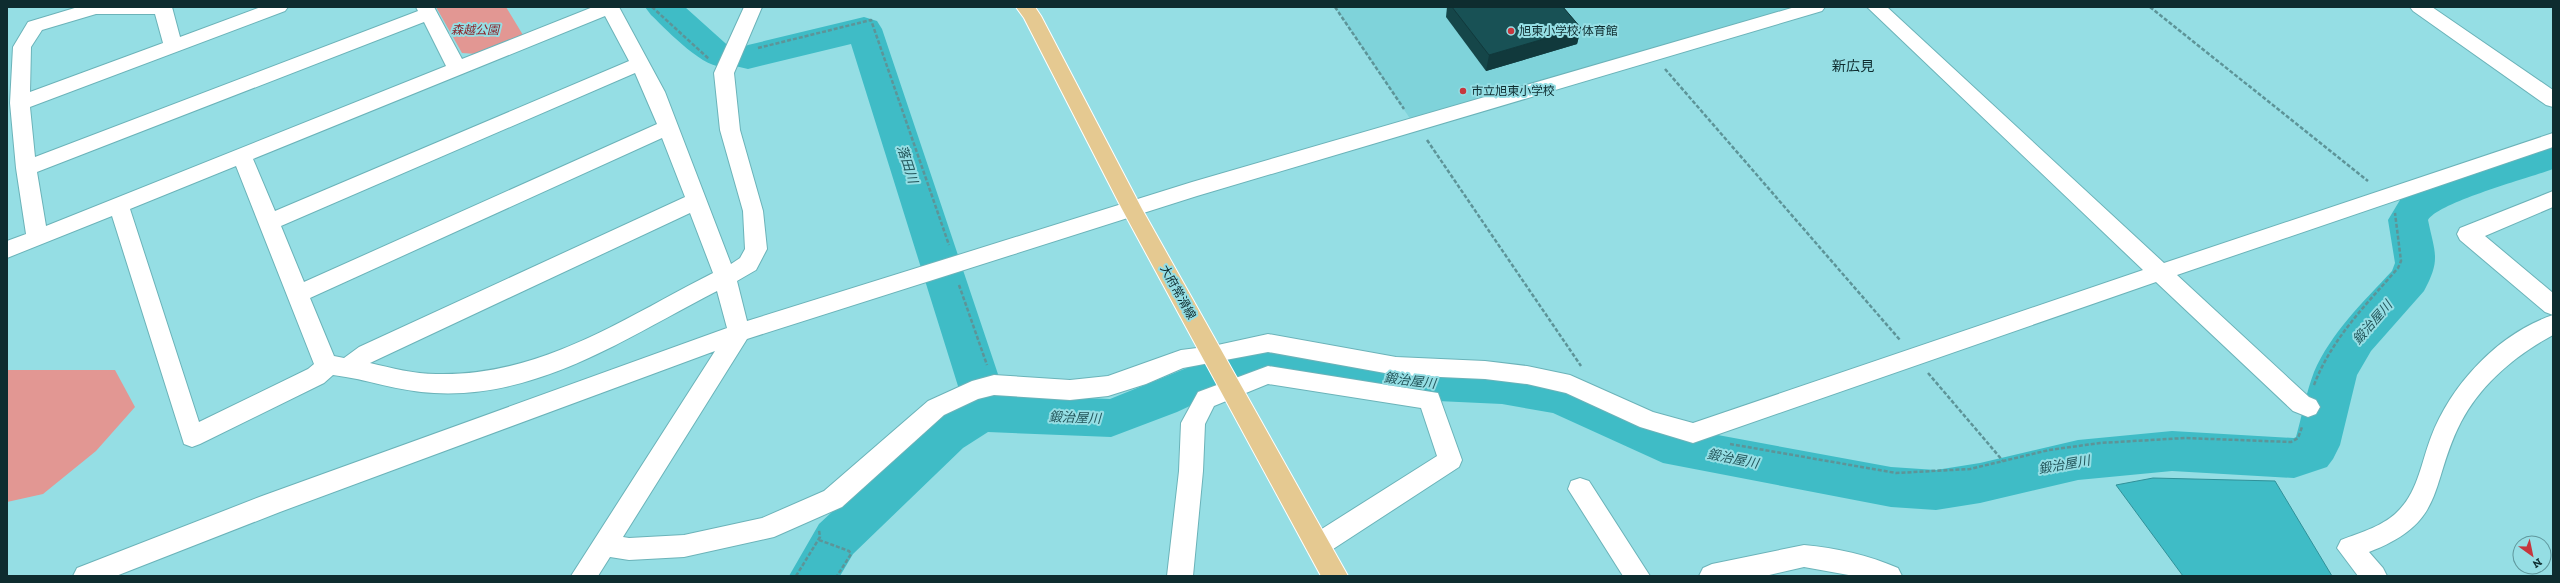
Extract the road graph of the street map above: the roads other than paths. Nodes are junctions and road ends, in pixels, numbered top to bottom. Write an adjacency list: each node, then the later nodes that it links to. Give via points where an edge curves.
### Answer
1 (279, 7): 9 (street)
2 (610, 7): 10 (street); 11 (street)
3 (753, 7): 26 (street, via 724,73 730,130 753,211 756,248 748,264)
4 (1025, 7): 21 (main road, 大府常滑線)
5 (1816, 7): 21 (street)
6 (1876, 7): 25 (street)
7 (2419, 7): 12 (street)
8 (427, 10): 11 (street); 17 (street)
9 (174, 47): 13 (street); 13 (street, via 163,8 95,8 35,26 22,47)
10 (639, 64): 14 (street, via 654,92); 22 (street)
11 (456, 68): 16 (street)
12 (2553, 100)
13 (20, 104): 17 (street)
14 (667, 128): 19 (street); 27 (street)
15 (2553, 140): 25 (street, via 2385,195)
16 (242, 156): 20 (street); 22 (street)
17 (26, 168): 23 (street)
18 (2553, 199): 28 (street, via 2468,234)
19 (696, 201): 26 (street); 31 (street)
20 (119, 206): 23 (street); 31 (street, via 192,436)
21 (1132, 209): 30 (street); 32 (main road, 大府常滑線)
22 (269, 222): 27 (street)
23 (37, 239): 24 (street)
24 (7, 250)
25 (2161, 274): 32 (street, via 1693,433 1648,420 1570,384 1527,375 1485,370 1396,366 1268,343); 33 (street, via 2301,404)
26 (725, 277): 30 (street); 31 (street, via 554,364 517,374 472,382 435,384)
27 (299, 294): 31 (street, via 325,362)
28 (2553, 306)
29 (2553, 324): 44 (street, via 2528,337 2488,368 2461,403 2444,434 2427,482 2409,517 2385,534 2350,548)
30 (739, 333): 35 (street); 37 (street, via 271,504)
31 (339, 366)
32 (1222, 372): 35 (street, via 1180,360 1138,378 1108,386 1070,390 994,385 972,391 936,408 833,498 765,530 684,546 630,549); 36 (main road, 大府常滑線); 36 (street, via 1268,375 1430,400 1450,460); 39 (street, via 1193,422 1191,471)
33 (2308, 407)
34 (1580, 488): 41 (street)
35 (605, 545): 38 (street)
36 (1318, 545): 40 (main road, 大府常滑線)
37 (86, 576)
38 (584, 576)
39 (1180, 576)
40 (1334, 576)
41 (1637, 576)
42 (1712, 576): 43 (street, via 1804,556 1826,558 1873,569)
43 (1889, 576)
44 (2374, 576)

